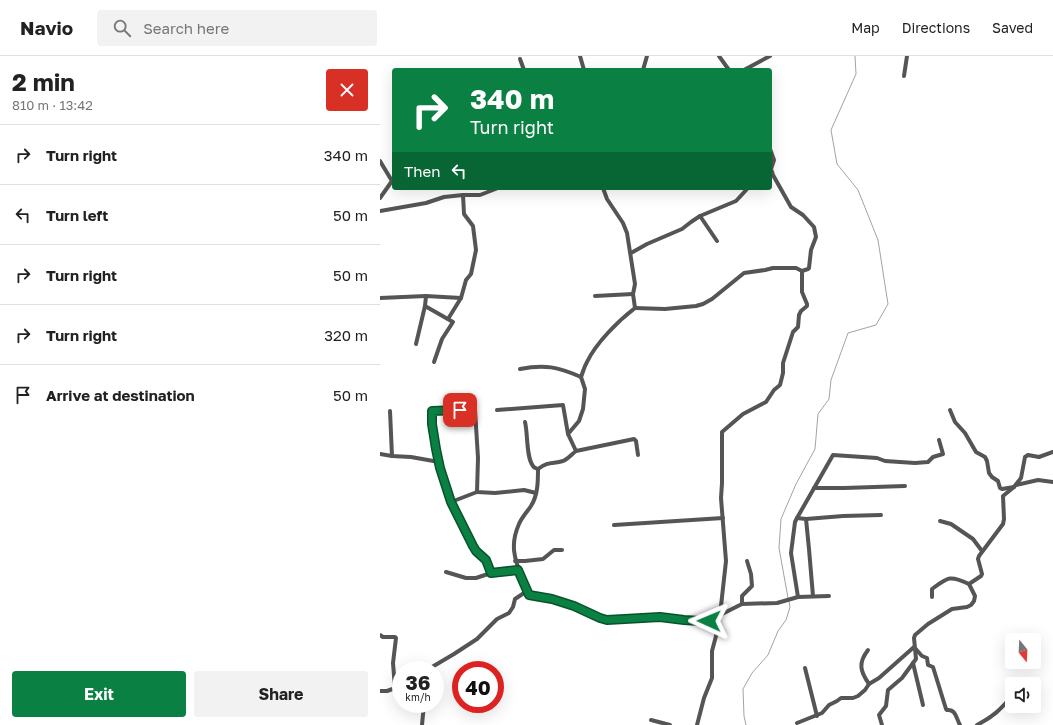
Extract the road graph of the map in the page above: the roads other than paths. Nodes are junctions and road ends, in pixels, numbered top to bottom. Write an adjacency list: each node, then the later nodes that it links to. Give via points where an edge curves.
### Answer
1 (580, 56): 10 (street)
2 (647, 56): 11 (street)
3 (719, 56): 12 (street)
4 (759, 56): 8 (street)
5 (770, 56): 8 (street)
6 (907, 56): 14 (street)
7 (520, 59): 9 (street)
8 (760, 62): 13 (street)
9 (523, 68)
10 (583, 68)
11 (644, 68)
12 (728, 68)
13 (748, 68)
14 (904, 76)
15 (772, 154): 17 (street)
16 (380, 161): 19 (street)
17 (772, 164)
18 (772, 173): 30 (street, via 792,207 814,227 816,237 811,250 809,268)
19 (392, 179)
20 (392, 182): 25 (street)
21 (493, 190): 24 (street, via 480,195)
22 (604, 190): 29 (street, via 626,229)
23 (746, 190): 27 (street, via 736,201)
24 (463, 195): 26 (street); 35 (street, via 464,214 473,226 476,250 471,274 466,280)
25 (380, 198)
26 (380, 211)
27 (700, 216): 28 (street); 29 (street, via 682,229)
28 (717, 241)
29 (631, 253): 31 (street, via 636,284)
30 (802, 271): 37 (street, via 796,268 773,268 744,273 712,299 696,306); 64 (street, via 802,292 807,304 799,315 798,327 783,363 784,373 780,385 766,402 743,414 722,432)
31 (633, 294): 33 (street); 37 (street)
32 (426, 296): 34 (street); 35 (street); 36 (street)
33 (596, 296)
34 (380, 298)
35 (461, 298): 38 (street)
36 (425, 306): 38 (street); 39 (street)
37 (635, 308): 42 (street, via 620,320 598,346)
38 (448, 319): 40 (street, via 453,323 442,339)
39 (416, 344)
40 (434, 362)
41 (520, 369): 42 (street, via 547,366)
42 (581, 377): 47 (street, via 585,389 583,409 579,421)
43 (497, 410): 47 (street, via 563,405)
44 (950, 410): 58 (street, via 955,422 976,452 987,461 989,473 998,481 1000,488)
45 (390, 411): 53 (street)
46 (525, 422): 55 (street, via 528,453 532,466)
47 (568, 434): 49 (street)
48 (939, 440): 59 (street, via 943,454 933,457 928,462 914,464 833,455)
49 (576, 451): 52 (street, via 634,439); 55 (street, via 567,459)
50 (1053, 452): 58 (street, via 1039,457 1025,457 1021,478)
51 (380, 454): 53 (street)
52 (638, 455)
53 (392, 456): 54 (street)
54 (439, 462): 60 (street, via 432,411 475,410); 62 (street)
55 (538, 469): 61 (street)
56 (1053, 482): 58 (street, via 1038,480)
57 (905, 486): 59 (street)
58 (1015, 486): 70 (street, via 1003,496 1003,524)
59 (814, 488): 65 (street)
60 (477, 492): 61 (street, via 524,490); 62 (street)
61 (536, 493): 71 (street, via 532,505 518,525 513,546)
62 (451, 502): 75 (street, via 473,546 486,560)
63 (881, 515): 66 (street)
64 (723, 518): 68 (street); 83 (street, via 726,561)
65 (797, 518): 66 (street); 80 (street, via 791,553)
66 (806, 519): 78 (street)
67 (940, 521): 70 (street, via 952,524 973,539)
68 (614, 525)
69 (562, 550): 71 (street, via 554,550 543,559)
70 (982, 551): 76 (street, via 978,559 982,574)
71 (515, 561): 73 (street)
72 (747, 561): 82 (street, via 752,586 742,596)
73 (518, 570): 75 (street); 77 (street)
74 (446, 572): 75 (street, via 466,578)
75 (491, 573)
76 (969, 584): 81 (street, via 948,578 932,589); 86 (street, via 975,596 971,605 952,609 928,624 915,635)
77 (527, 591): 84 (street, via 531,596 552,599 604,619 660,617); 89 (street, via 515,599 509,613)
78 (813, 596): 79 (street); 80 (street)
79 (829, 596)
80 (798, 597): 82 (street, via 777,603)
81 (932, 597)
82 (742, 604): 83 (street)
83 (720, 614): 84 (street)
84 (717, 620): 103 (street, via 712,651 712,678)
85 (380, 636): 88 (street, via 396,638)
86 (914, 647): 90 (street, via 916,657); 92 (street); 105 (street, via 927,658 946,709 954,711)
87 (868, 650): 92 (street, via 860,667)
88 (393, 661)
89 (442, 661)
90 (913, 664): 96 (street); 104 (street, via 888,690 886,706 879,714)
91 (805, 668): 98 (street)
92 (869, 684): 98 (street, via 858,696 841,698)
93 (392, 689): 94 (street)
94 (380, 691)
95 (1005, 704): 106 (street)
96 (923, 705)
97 (423, 713): 101 (street)
98 (817, 716): 100 (street)
99 (651, 720): 102 (street)
100 (797, 723)
101 (422, 725)
102 (670, 725)
103 (697, 725)
104 (882, 725)
105 (960, 725)
106 (977, 725)

